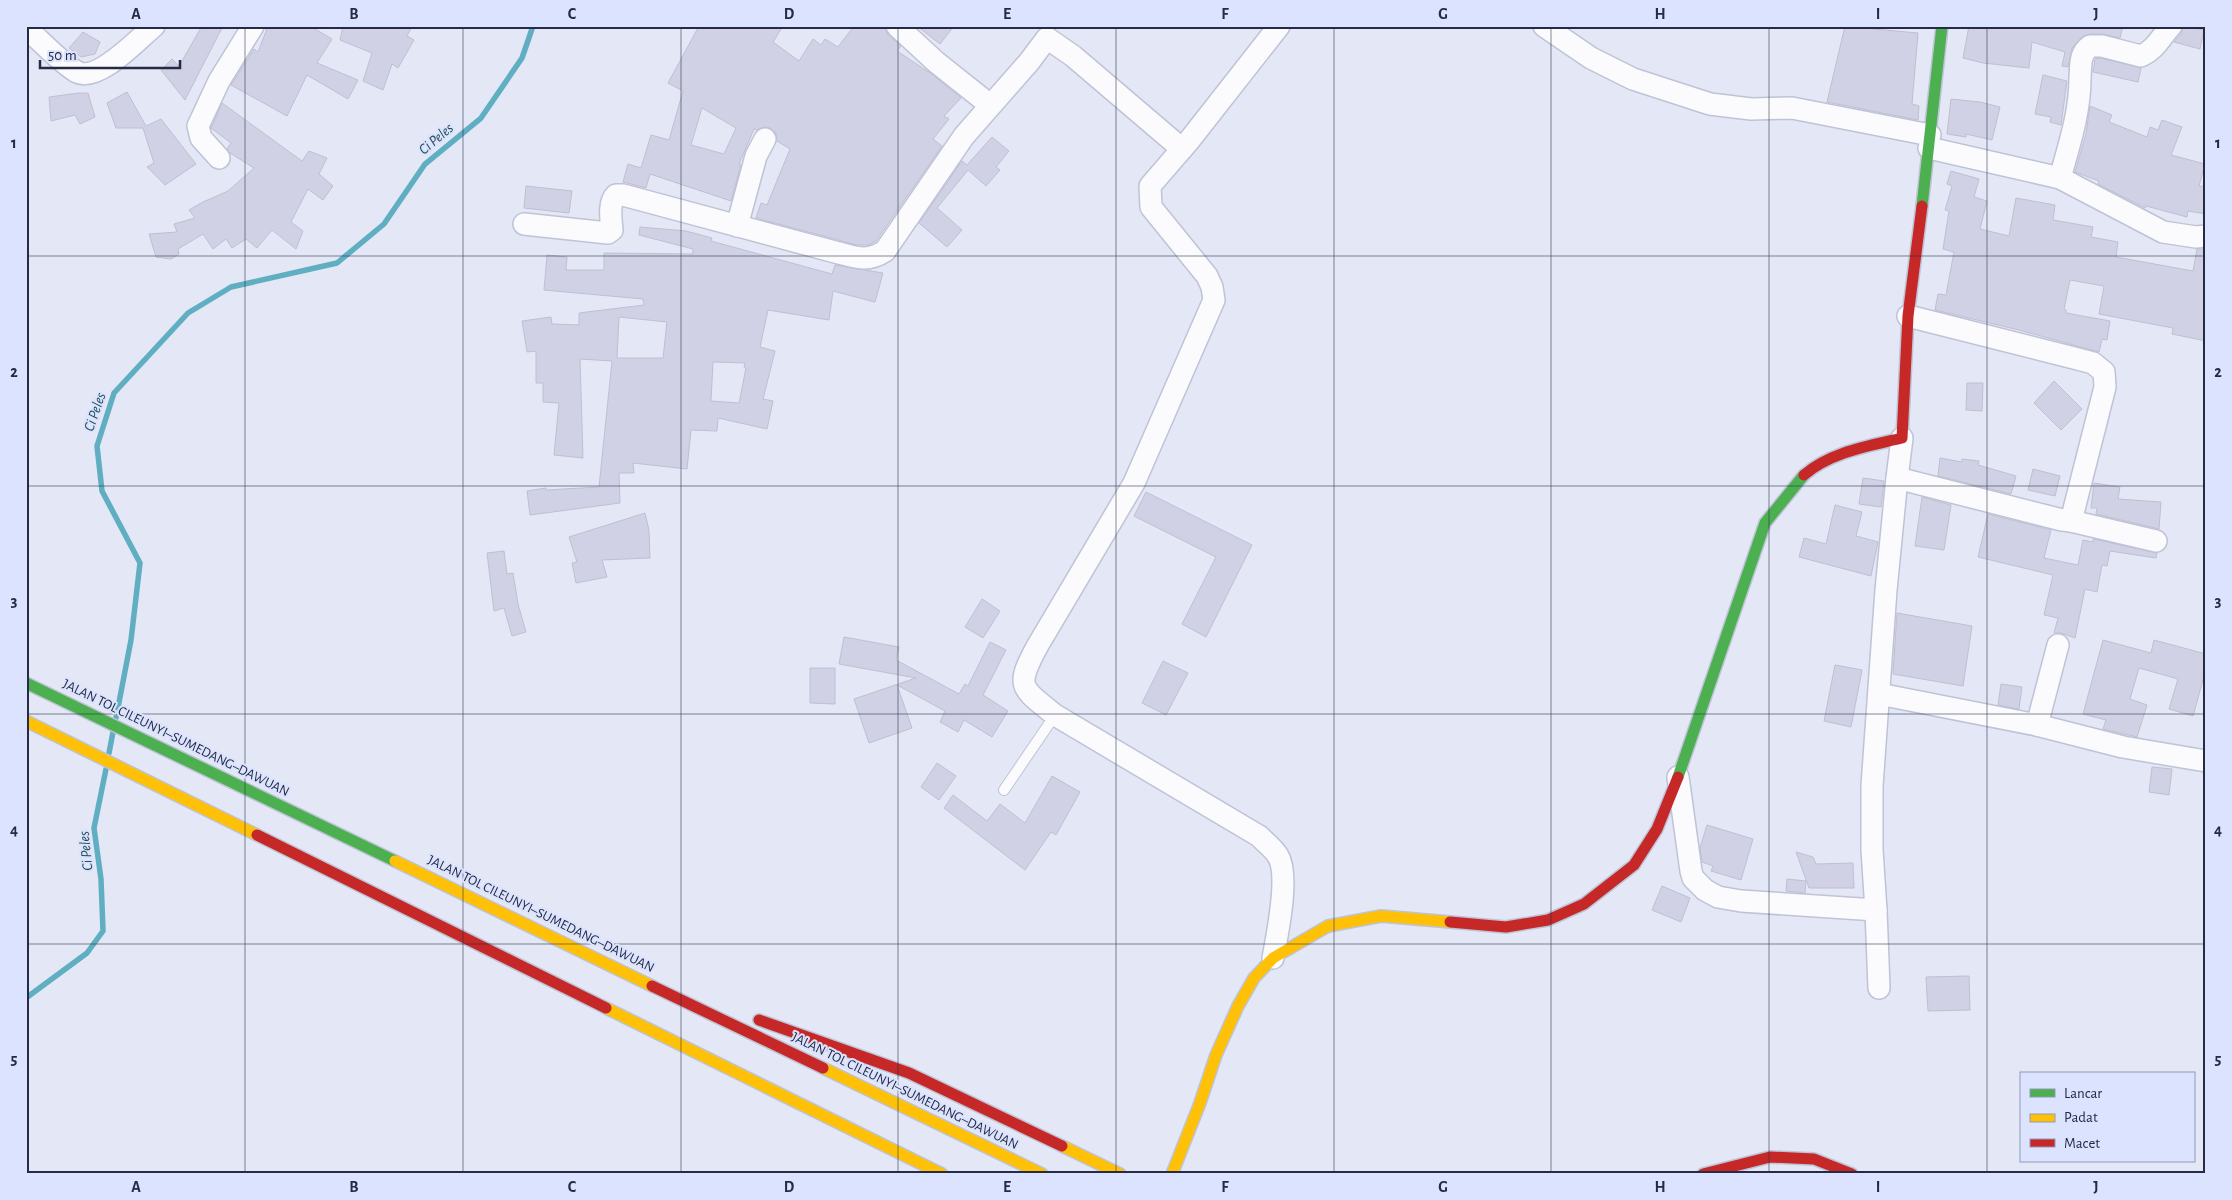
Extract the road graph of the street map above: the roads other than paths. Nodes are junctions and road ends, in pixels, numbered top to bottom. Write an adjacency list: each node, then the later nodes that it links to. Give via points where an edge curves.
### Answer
1 (154, 26): 8 (street, via 104,68 90,74 76,71)
2 (253, 26): 14 (street, via 219,81 198,126 201,138)
3 (897, 26): 10 (street)
4 (1279, 26): 13 (street)
5 (1544, 26): 12 (street, via 1591,58 1633,79 1710,104 1751,109 1792,108)
6 (1942, 26): 12 (main road)
7 (2171, 26): 15 (street, via 2158,44 2141,56 2102,46 2090,46 2083,53 2078,112)
8 (26, 28)
9 (1051, 32): 10 (street); 13 (street, via 1073,56)
10 (990, 105): 17 (street, via 964,136 885,251 876,257 867,260)
11 (765, 139): 17 (street, via 756,156)
12 (1929, 141): 15 (street); 19 (main road)
13 (1182, 149): 27 (street, via 1150,186 1151,207 1207,276 1214,300 1134,483 1025,669 1025,689)
14 (218, 158)
15 (2060, 178): 18 (street, via 2163,232)
16 (524, 224): 17 (street, via 608,233 612,230 611,204 616,195)
17 (736, 226)
18 (2206, 236)
19 (1908, 316): 20 (main road); 22 (street, via 2093,363 2104,372 2105,388)
20 (1902, 438): 21 (street); 31 (main road, via 1864,447 1812,468 1788,492 1765,523)
21 (1897, 478): 22 (street); 26 (street)
22 (2071, 521): 23 (street)
23 (2156, 541)
24 (2058, 645): 29 (street)
25 (26, 683): 35 (main road, JALAN TOL CILEUNYI–SUMEDANG–DAWUAN)
26 (1879, 694): 29 (street); 33 (street, via 1872,786)
27 (1056, 715): 32 (lane); 34 (street, via 1259,836 1279,857 1283,882)
28 (26, 721): 39 (main road)
29 (2037, 725): 30 (street, via 2122,746)
30 (2206, 761)
31 (1678, 777): 33 (street, via 1691,871 1693,878 1705,890 1718,897 1741,900); 34 (main road, via 1658,829 1634,865 1584,904 1548,920 1506,927 1380,916 1328,926)
32 (1004, 790)
33 (1876, 910): 36 (street)
34 (1272, 958): 44 (main road, via 1254,978 1238,1006 1216,1055)
35 (633, 975): 37 (main road); 42 (main road, JALAN TOL CILEUNYI–SUMEDANG–DAWUAN)
36 (1878, 988)
37 (727, 1008)
38 (745, 1015): 43 (main road, via 910,1073)
39 (918, 1163): 40 (main road); 41 (main road)
40 (938, 1174)
41 (942, 1174)
42 (1042, 1174)
43 (1120, 1174)
44 (1172, 1174)
45 (1703, 1174): 46 (main road, via 1770,1157 1814,1159)
46 (1852, 1174)

